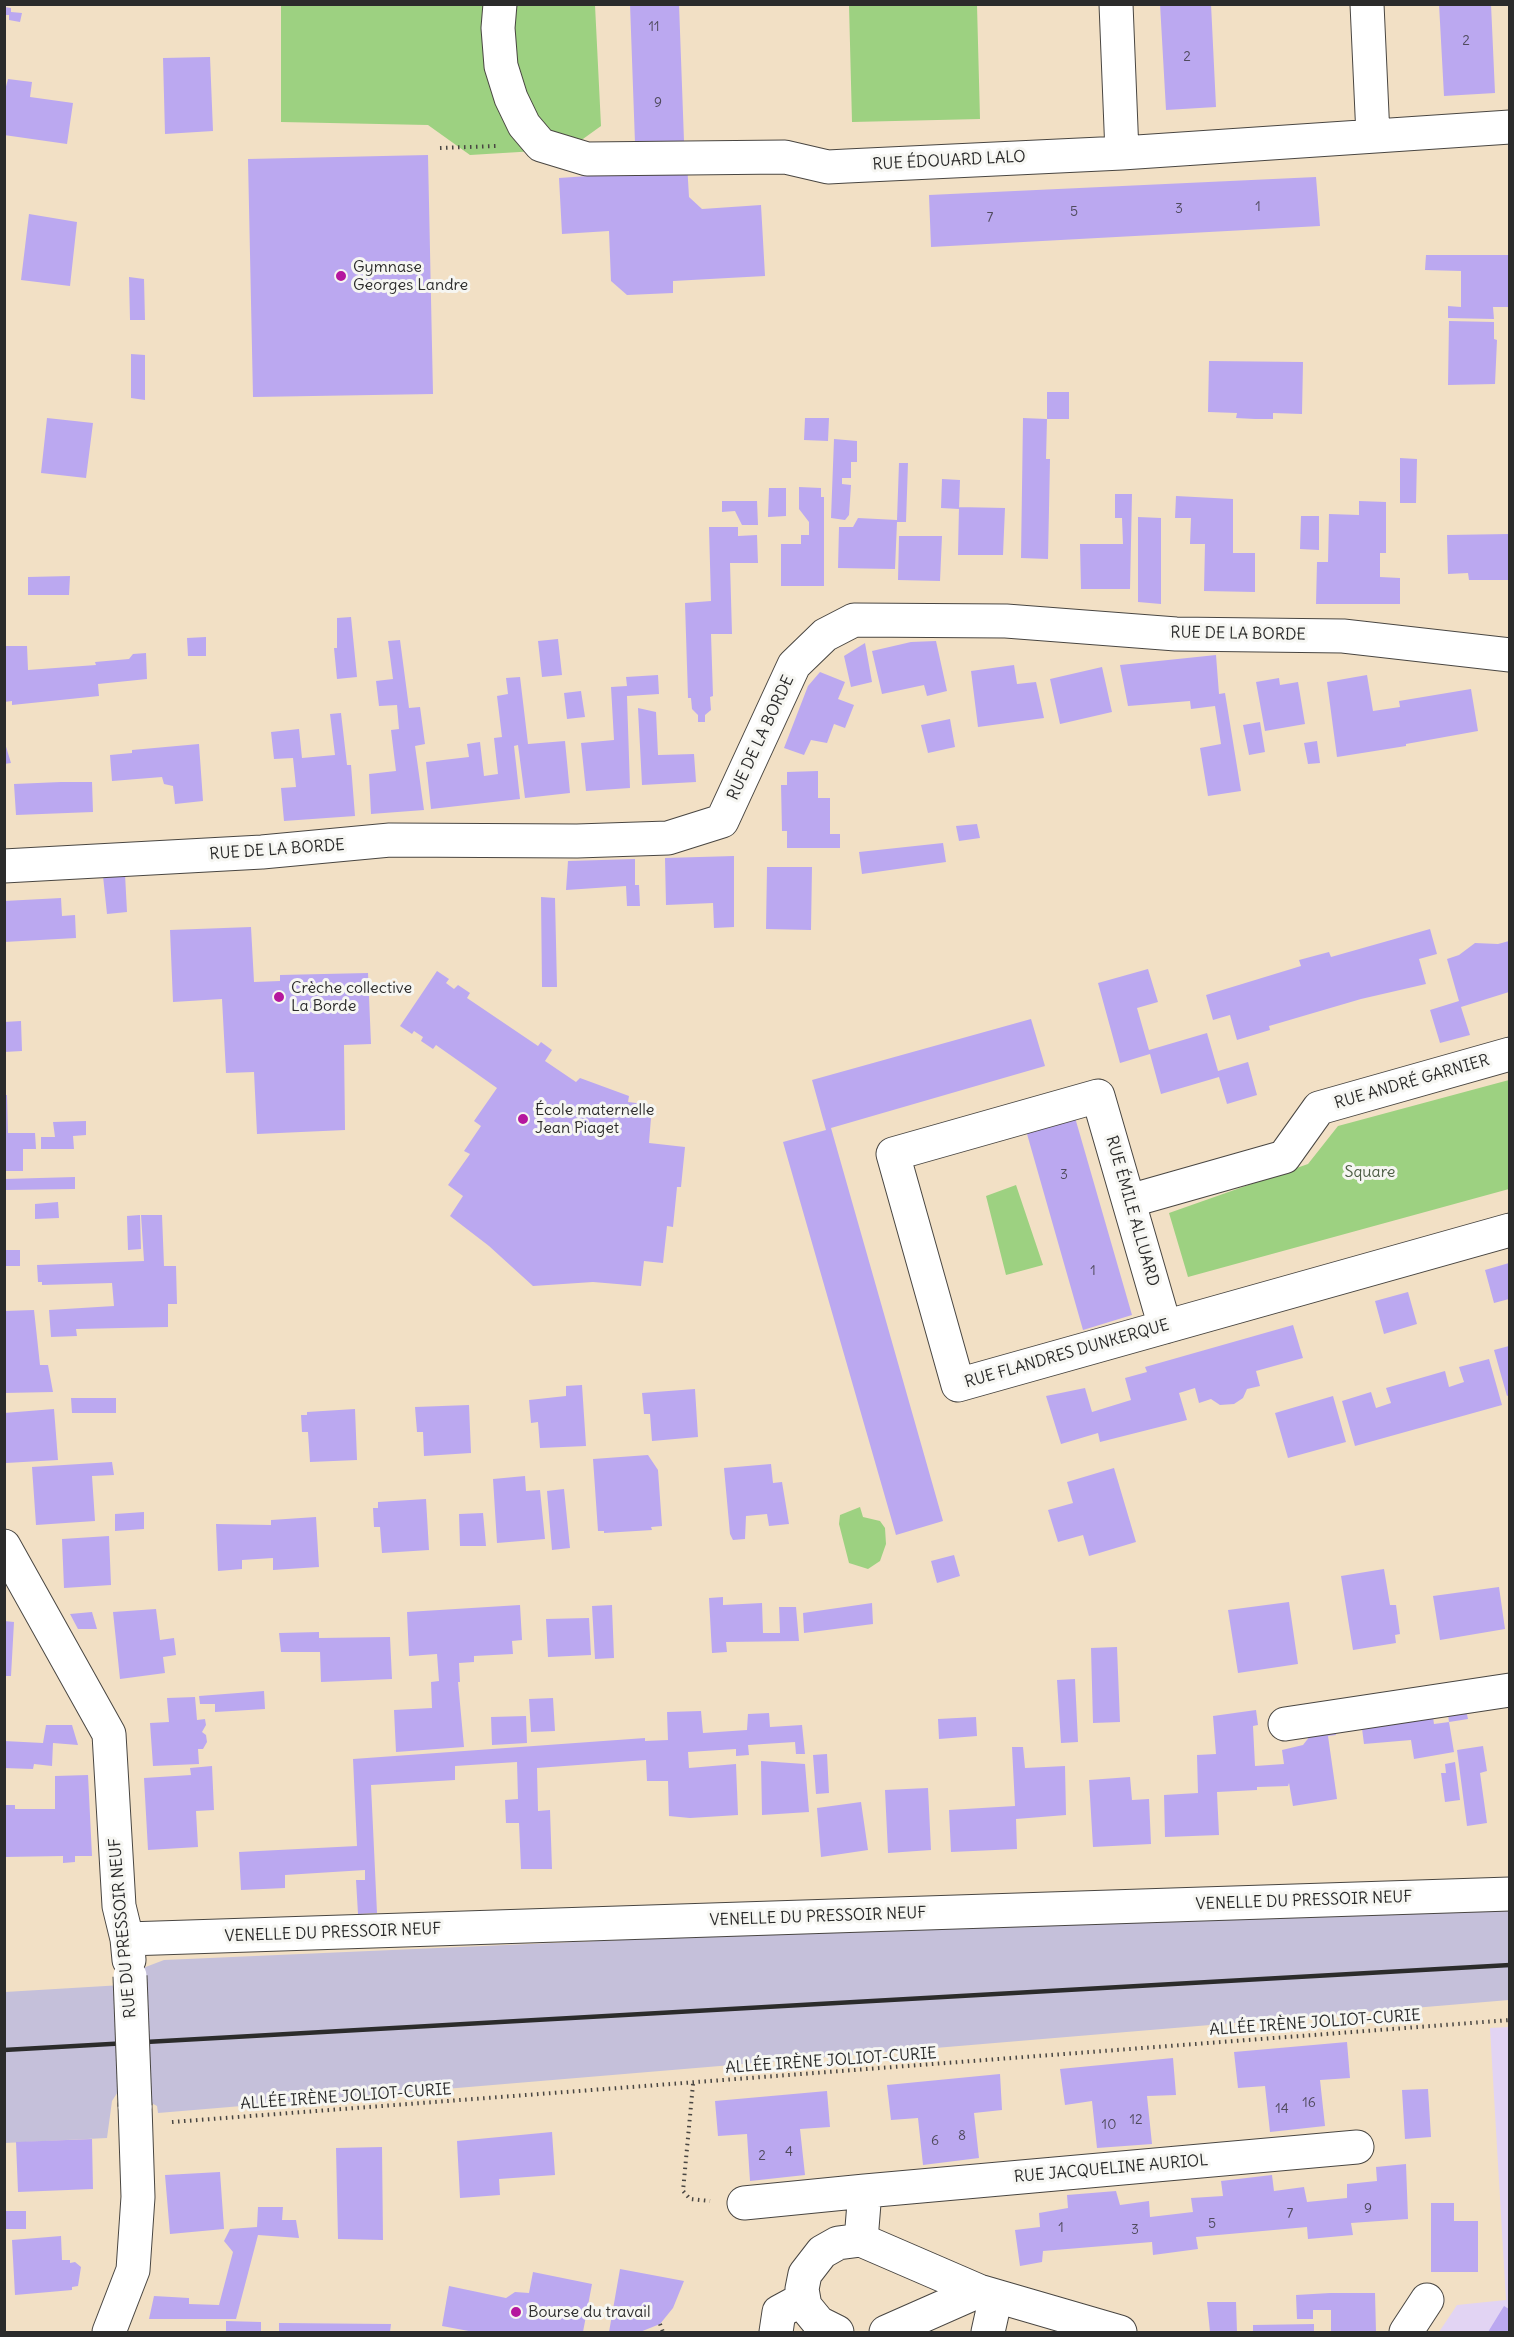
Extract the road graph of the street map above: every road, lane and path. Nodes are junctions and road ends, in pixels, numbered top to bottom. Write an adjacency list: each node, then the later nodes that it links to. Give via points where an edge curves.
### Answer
1 (500, 4): 6 (street, via 501,66 524,125)
2 (1116, 4): 8 (street)
3 (1367, 4): 5 (street)
4 (1509, 127): 5 (street, RUE ÉDOUARD LALO)
5 (1373, 136): 8 (street, RUE ÉDOUARD LALO)
6 (541, 145): 7 (path); 8 (street, RUE ÉDOUARD LALO, via 587,159 784,157 828,167)
7 (440, 148)
8 (1122, 153)
9 (1509, 655): 10 (street, RUE DE LA BORDE, via 1343,636 1176,634 1006,621 854,620 825,635 794,665 722,821 668,838 390,840 262,852)
10 (4, 866)
11 (1509, 1054): 13 (street, RUE ANDRÉ GARNIER, via 1319,1108 1284,1157)
12 (1098, 1096): 13 (street, RUE ÉMILE ALLUARD); 15 (street, RUE FLANDRES DUNKERQUE, via 893,1154 958,1385)
13 (1129, 1201): 15 (street, RUE ÉMILE ALLUARD)
14 (1509, 1230): 15 (street, RUE FLANDRES DUNKERQUE)
15 (1165, 1327)
16 (4, 1546): 17 (street, RUE DU PRESSOIR NEUF)
17 (18, 1597): 21 (street, RUE DU PRESSOIR NEUF, via 109,1734 119,1906)
18 (1509, 1690): 19 (street)
19 (1285, 1724)
20 (1509, 1894): 21 (street, VENELLE DU PRESSOIR NEUF)
21 (127, 1939): 33 (street, RUE DU PRESSOIR NEUF, bridge, via 138,2197 133,2270)
22 (1509, 2020): 23 (path, ALLÉE IRÈNE JOLIOT-CURIE)
23 (693, 2084): 24 (path, ALLÉE IRÈNE JOLIOT-CURIE); 27 (path, via 683,2191 690,2199)
24 (165, 2123)
25 (1357, 2147): 26 (street, RUE JACQUELINE AURIOL)
26 (866, 2191): 27 (street, RUE JACQUELINE AURIOL); 28 (street)
27 (744, 2203)
28 (861, 2240): 29 (street); 30 (street, via 838,2243 822,2252 805,2274)
29 (987, 2294): 37 (street); 38 (street); 39 (street)
30 (803, 2299): 35 (street, via 779,2312); 36 (street, via 819,2323)
31 (1427, 2300): 40 (street)
32 (660, 2324): 34 (path)
33 (109, 2332)
34 (663, 2332)
35 (776, 2332)
36 (837, 2332)
37 (886, 2332)
38 (988, 2332)
39 (1120, 2332)
40 (1406, 2332)

